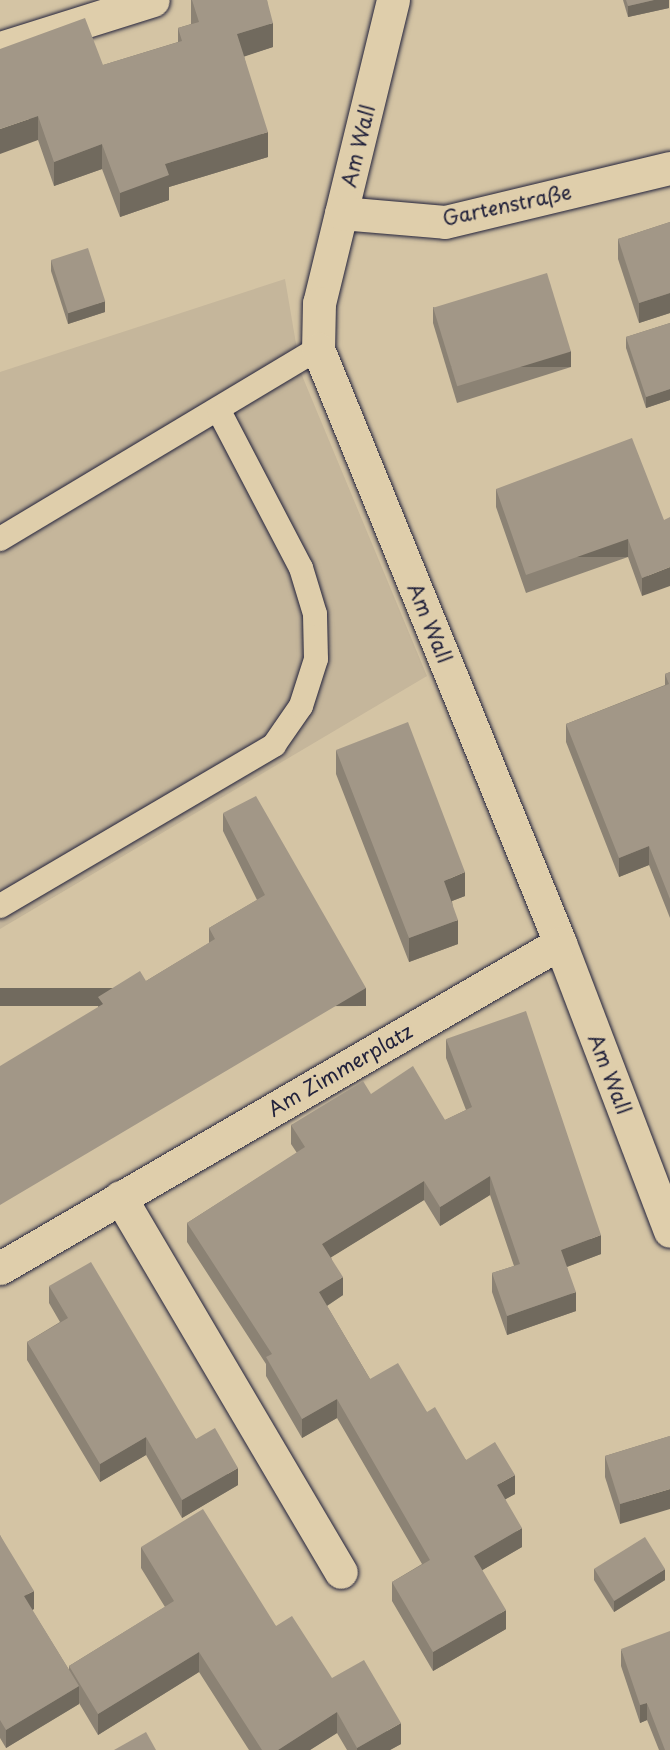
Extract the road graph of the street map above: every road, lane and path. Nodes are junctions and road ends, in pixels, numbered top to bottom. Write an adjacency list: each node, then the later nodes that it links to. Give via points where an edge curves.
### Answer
1 (153, 0): 3 (street)
2 (393, 0): 5 (street, Am Wall)
3 (0, 48)
4 (670, 168): 5 (street, Gartenstraße, via 445,222)
5 (341, 213): 6 (street, Am Wall, via 318,303)
6 (318, 349): 7 (lane); 10 (street, Am Wall)
7 (219, 413): 8 (lane); 9 (lane, via 301,568 315,614 316,659 301,706 274,745)
8 (0, 539)
9 (0, 906)
10 (560, 944): 11 (street, Am Zimmerplatz); 12 (street, Am Wall)
11 (120, 1197): 13 (street, Am Zimmerplatz); 14 (street)
12 (670, 1231)
13 (0, 1268)
14 (341, 1572)

